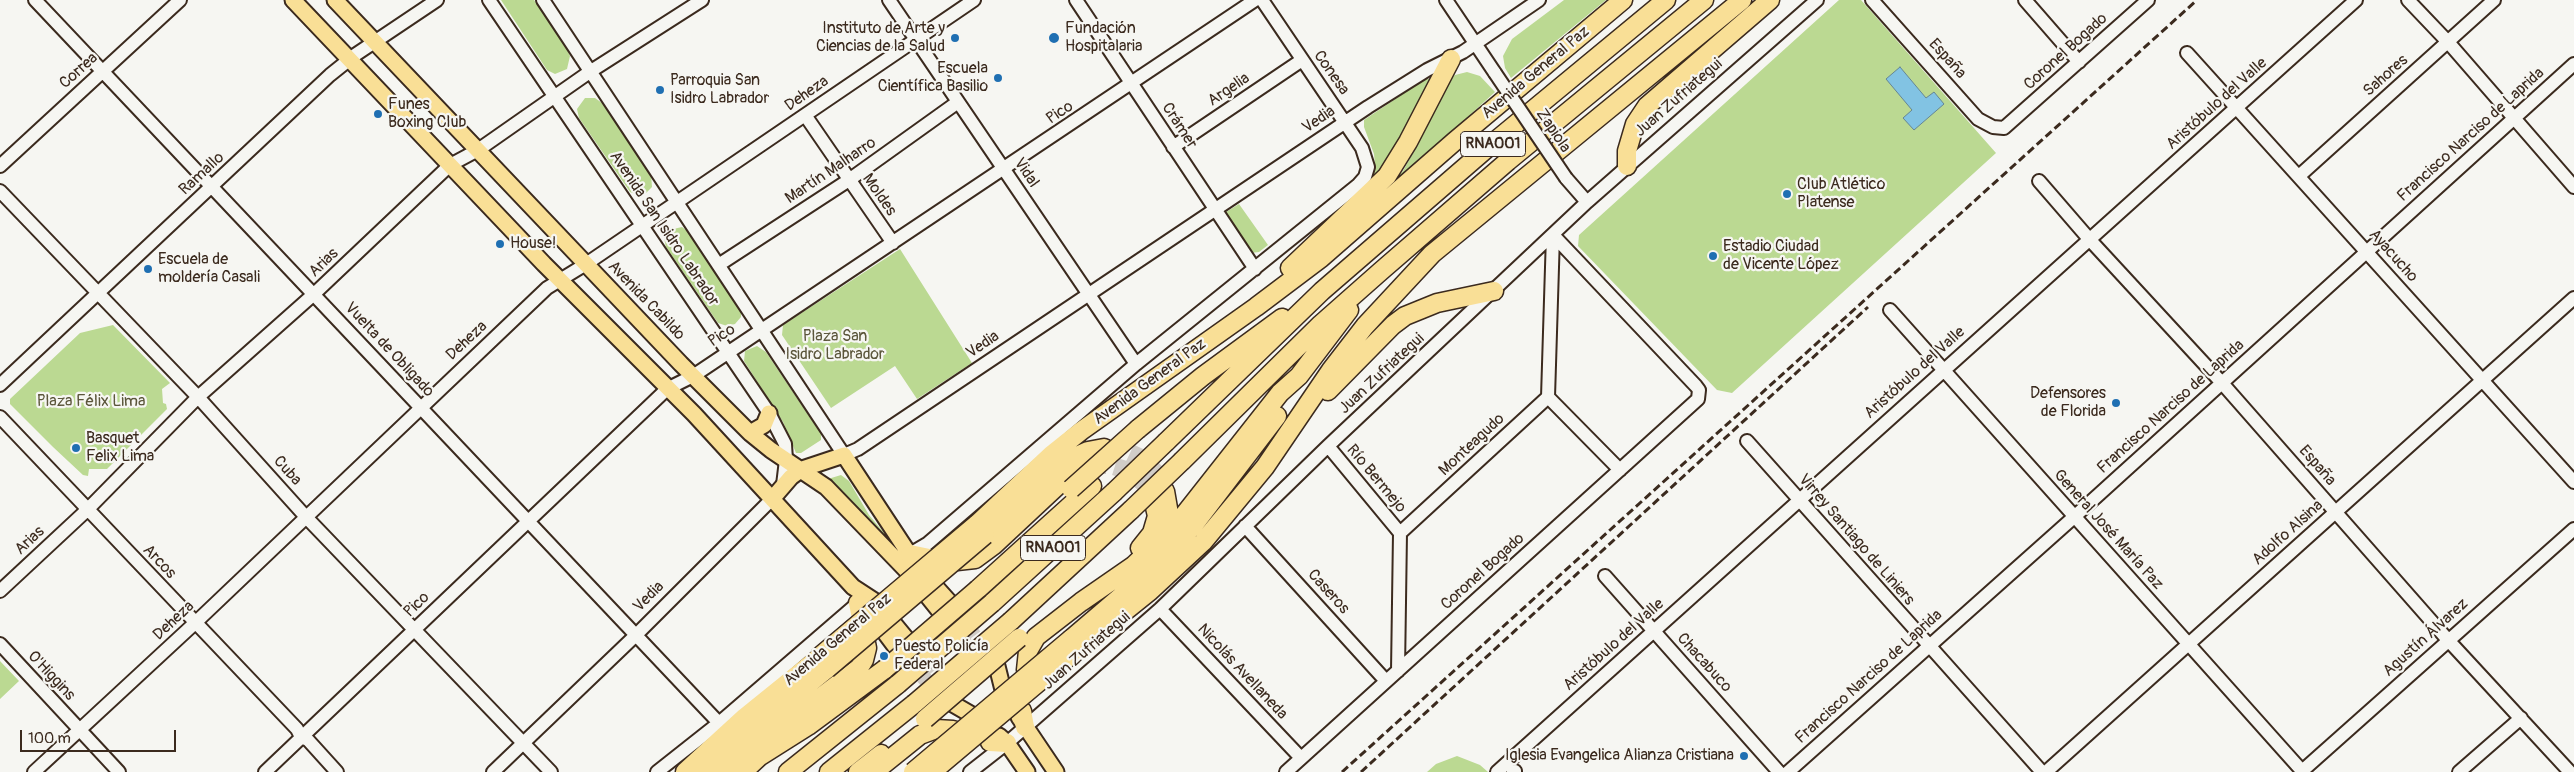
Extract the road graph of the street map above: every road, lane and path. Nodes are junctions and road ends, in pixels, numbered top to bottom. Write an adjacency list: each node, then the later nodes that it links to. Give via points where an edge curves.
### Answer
1 (35, 0): 39 (street, Vuelta de Obligado)
2 (180, 0): 39 (street, Correa)
3 (293, 0): 33 (main road)
4 (335, 0): 29 (main road, Avenida Cabildo)
5 (437, 0): 29 (street, Ramallo)
6 (489, 0): 41 (street, Avenida San Isidro Labrador)
7 (543, 0): 38 (street, Avenida San Isidro Labrador)
8 (702, 0): 38 (street, Arias)
9 (889, 0): 28 (street, Vidal)
10 (974, 0): 28 (street, Deheza)
11 (1076, 0): 40 (street, Crámer)
12 (1255, 0): 40 (street, Pico)
13 (1262, 0): 34 (street, Conesa)
14 (1446, 0): 31 (street, Zapiola)
15 (1539, 0): 31 (street, Vedia)
16 (1623, 0): 82 (highway, Avenida General Paz, via 1321,258)
17 (1666, 0): 74 (highway, Avenida General Paz / RNA001, via 1493,143)
18 (1704, 0): 72 (highway, RNA001, via 1508,161)
19 (1742, 0): 100 (highway, via 1432,254 1365,326 1330,370)
20 (1770, 0): 52 (highway, via 1647,106 1635,124 1627,151)
21 (1817, 0): 52 (street, Juan Zufriategui)
22 (1872, 0): 47 (street, España, via 1978,119 1992,127)
23 (2025, 0): 36 (street)
24 (2148, 0): 36 (street, Coronel Bogado)
25 (2356, 0): 43 (street, Aristóbulo del Valle)
26 (2408, 0): 30 (street)
27 (2494, 0): 30 (street, Sahores)
28 (915, 39): 42 (street, Vidal); 44 (street, Deheza)
29 (374, 42): 33 (street, Ramallo); 49 (main road, Avenida Cabildo)
30 (2448, 42): 45 (street); 55 (street, Sahores)
31 (1476, 44): 35 (street, Vedia); 62 (street, Zapiola, bridge, via 1566,178)
32 (2187, 52): 43 (street, Ayacucho)
33 (355, 55): 50 (main road); 59 (street, Ramallo)
34 (1302, 60): 46 (street, Conesa); 48 (street, Argelia)
35 (1451, 60): 46 (street, Vedia, via 1427,70); 82 (highway, via 1387,176)
36 (2079, 62): 47 (street, Coronel Bogado)
37 (2574, 64): 45 (street, Francisco Narciso de Laprida)
38 (591, 71): 41 (street, Arias); 61 (street, Avenida San Isidro Labrador)
39 (102, 72): 51 (street, Correa); 59 (street, Vuelta de Obligado)
40 (1132, 84): 48 (street, Crámer); 54 (street, Pico)
41 (555, 96): 49 (street, Arias); 64 (street, Avenida San Isidro Labrador)
42 (958, 102): 54 (street, Vidal); 56 (street, Martín Malharro)
43 (2238, 107): 55 (street, Ayacucho); 66 (street, Aristóbulo del Valle)
44 (805, 115): 56 (street, Moldes); 61 (street, Deheza)
45 (2514, 119): 58 (street); 68 (street, Francisco Narciso de Laprida)
46 (1346, 123): 53 (street, Conesa, via 1366,157); 63 (street, Vedia)
47 (2004, 128)
48 (1173, 147): 63 (street, Crámer)
49 (478, 150): 50 (street, Arias); 69 (main road, Avenida Cabildo)
50 (450, 165): 73 (main road); 77 (street, Arias)
51 (0, 166)
52 (1628, 166): 62 (street, Juan Zufriategui)
53 (1368, 167): 71 (street, Avenida General Paz, via 1358,185)
54 (1004, 170): 67 (street, Pico); 78 (street, Vidal)
55 (2299, 176): 68 (street, Ayacucho)
56 (849, 180): 67 (street, Moldes); 70 (street, Martín Malharro)
57 (2039, 181): 66 (street, España)
58 (2574, 187)
59 (211, 188): 76 (street, Ramallo); 77 (street, Vuelta de Obligado)
60 (0, 191): 76 (street, Cuba)
61 (676, 201): 64 (street, Deheza); 70 (street, Avenida San Isidro Labrador)
62 (1587, 202): 65 (street, Juan Zufriategui)
63 (1215, 210): 71 (street, Crámer); 78 (street, Vedia)
64 (642, 225): 69 (street, Deheza); 83 (street, Avenida San Isidro Labrador)
65 (1553, 235): 75 (street, Juan Zufriategui); 93 (street); 107 (street, Coronel Bogado, via 1696,386 1699,395)
66 (2090, 240): 85 (street, Aristóbulo del Valle); 89 (street, España)
67 (893, 243): 81 (street, Pico)
68 (2367, 250): 88 (street, Ayacucho); 89 (street, Francisco Narciso de Laprida)
69 (586, 264): 73 (street, Deheza); 86 (main road, Avenida Cabildo)
70 (720, 264): 81 (street, Avenida San Isidro Labrador)
71 (1255, 269): 84 (street, Avenida General Paz)
72 (1381, 271): 87 (highway); 166 (highway, RNA001, bridge, via 1011,621)
73 (559, 278): 91 (main road); 94 (street, Deheza)
74 (1322, 291): 97 (highway, via 1203,376); 165 (highway, Avenida General Paz / RNA001, bridge, via 1114,492 992,603)
75 (1494, 291): 100 (highway, via 1437,303 1405,316 1338,379); 101 (street, Juan Zufriategui)
76 (97, 293): 90 (street, Ramallo); 92 (street, Cuba)
77 (314, 294): 92 (street, Arias); 94 (street, Vuelta de Obligado)
78 (1089, 295): 84 (street, Vidal); 103 (street, Vedia, via 858,449)
79 (2574, 298): 88 (street, Adolfo Alsina)
80 (1890, 310): 85 (street, General José María Paz)
81 (761, 330): 83 (street, Pico); 103 (street, Avenida San Isidro Labrador)
82 (1221, 332): 118 (highway, Avenida General Paz, via 1051,455)
83 (728, 352): 86 (street, Pico); 95 (street, Avenida San Isidro Labrador)
84 (1136, 364): 122 (street, Avenida General Paz, via 927,544)
85 (1944, 369): 111 (street, Aristóbulo del Valle); 115 (street, General José María Paz)
86 (693, 376): 91 (street, Pico); 98 (main road, Avenida Cabildo)
87 (1299, 376): 121 (highway, via 1280,393 1185,515); 133 (highway, via 1290,399 1194,526)
88 (2482, 380): 108 (street, Ayacucho); 113 (street, Adolfo Alsina)
89 (2222, 383): 113 (street, España); 115 (street, Francisco Narciso de Laprida)
90 (0, 385)
91 (666, 389): 110 (main road); 116 (street, Pico)
92 (198, 397): 112 (street, Arias); 114 (street, Cuba)
93 (1548, 397): 107 (street); 120 (street, Monteagudo)
94 (420, 407): 114 (street, Deheza); 116 (street, Vuelta de Obligado)
95 (769, 413): 98 (main road, via 764,425); 104 (street, Avenida San Isidro Labrador, via 785,444)
96 (0, 417): 112 (street, Arcos)
97 (1142, 431): 122 (highway, bridge, via 979,570 947,571); 152 (highway, bridge, via 1092,486 884,669 808,726 753,761)
98 (750, 433): 104 (main road, Avenida Cabildo)
99 (1747, 441): 111 (street, Virrey Santiago de Liniers)
100 (1282, 444): 133 (highway, via 1203,542 1150,591)
101 (1328, 446): 117 (street, Juan Zufriategui); 120 (street, Río Bermejo)
102 (1104, 448): 118 (highway, via 1077,456)
103 (844, 455): 106 (main road, Vedia); 122 (main road, Avenida Cabildo)
104 (786, 460): 106 (main road, Avenida Cabildo); 109 (street, Avenida San Isidro Labrador)
105 (1088, 465): 122 (highway, via 1069,475 980,556 958,562)
106 (802, 469): 109 (main road, Vedia); 122 (main road, Avenida Cabildo, via 826,488 947,609 917,566)
107 (1620, 470): 139 (street, Coronel Bogado)
108 (2574, 482)
109 (783, 485): 110 (main road, Vedia)
110 (772, 499): 125 (main road); 130 (street, Vedia)
111 (1799, 500): 129 (street, Aristóbulo del Valle); 135 (street, Virrey Santiago de Liniers)
112 (87, 510): 124 (street, Arias); 127 (street, Arcos)
113 (2336, 512): 131 (street, España); 134 (street, Adolfo Alsina)
114 (306, 517): 127 (street, Deheza); 128 (street, Cuba)
115 (2074, 517): 134 (street, General José María Paz); 135 (street, Francisco Narciso de Laprida)
116 (528, 521): 128 (street, Pico); 130 (street, Vuelta de Obligado)
117 (1245, 526): 126 (street, Juan Zufriategui); 140 (street, Caseros)
118 (980, 530): 136 (highway, Avenida General Paz, bridge)
119 (2574, 530): 131 (street, Agustín Álvarez)
120 (1400, 533): 139 (street)
121 (1157, 545): 138 (highway, via 1036,637 1028,651); 167 (highway, bridge, via 1166,528 1168,514 1160,497 1152,533 1131,557 1064,601)
122 (918, 557)
123 (1605, 576): 129 (street, Chacabuco)
124 (0, 591)
125 (859, 595): 125 (main road, via 886,634 903,649 890,620 876,602); 146 (street, Avenida General Paz); 152 (highway, via 867,643 862,665)
126 (1160, 609): 144 (street, Juan Zufriategui); 151 (street, Nicolás Avellaneda)
127 (195, 623): 147 (street, Deheza); 148 (street, Arcos)
128 (414, 630): 148 (street, Pico); 150 (street, Cuba)
129 (1654, 631): 153 (street, Aristóbulo del Valle); 177 (street, Chacabuco)
130 (636, 635): 146 (street, Vuelta de Obligado); 150 (street, Vedia)
131 (2448, 640): 145 (street, España); 181 (street, Agustín Álvarez)
132 (0, 644): 147 (street, O'Higgins)
133 (1075, 644): 170 (highway, bridge); 171 (highway, bridge)
134 (2188, 644): 180 (street, Adolfo Alsina); 181 (street, General José María Paz)
135 (1928, 646): 178 (street, Francisco Narciso de Laprida); 179 (street, Virrey Santiago de Liniers)
136 (823, 664): 161 (highway, Avenida General Paz, via 745,717); 162 (highway)
137 (993, 669): 141 (main road)
138 (1026, 670)
139 (1398, 671): 140 (street, Coronel Bogado)
140 (1386, 681): 151 (street, Coronel Bogado)
141 (1003, 690)
142 (955, 702): 143 (main road)
143 (972, 714)
144 (1022, 718): 149 (street, Juan Zufriategui); 174 (main road)
145 (2521, 718): 182 (street); 183 (street, España)
146 (719, 723): 160 (street, Avenida General Paz)
147 (79, 730): 154 (street, Deheza); 155 (street, O'Higgins)
148 (302, 737): 156 (street, Pico); 157 (street, Arcos)
149 (997, 739): 172 (street, Juan Zufriategui); 173 (main road)
150 (523, 744): 158 (street, Vedia); 159 (street, Cuba)
151 (1301, 758): 175 (street, Coronel Bogado)
152 (743, 763): 163 (highway); 164 (highway)
153 (1513, 769): 176 (street, Aristóbulo del Valle)
154 (34, 772)
155 (119, 772)
156 (265, 772)
157 (337, 772)
158 (493, 772)
159 (551, 772)
160 (657, 772)
161 (684, 772)
162 (704, 772)
163 (723, 772)
164 (731, 772)
165 (788, 772)
166 (829, 772)
167 (858, 772)
168 (874, 772): 169 (highway, via 920,735 936,729 949,735 920,745)
169 (890, 772)
170 (913, 772)
171 (932, 772)
172 (970, 772)
173 (1027, 772)
174 (1056, 772)
175 (1286, 772)
176 (1497, 772)
177 (1780, 772)
178 (1788, 772)
179 (2042, 772)
180 (2046, 772)
181 (2302, 772)
182 (2459, 772)
183 (2570, 772)

